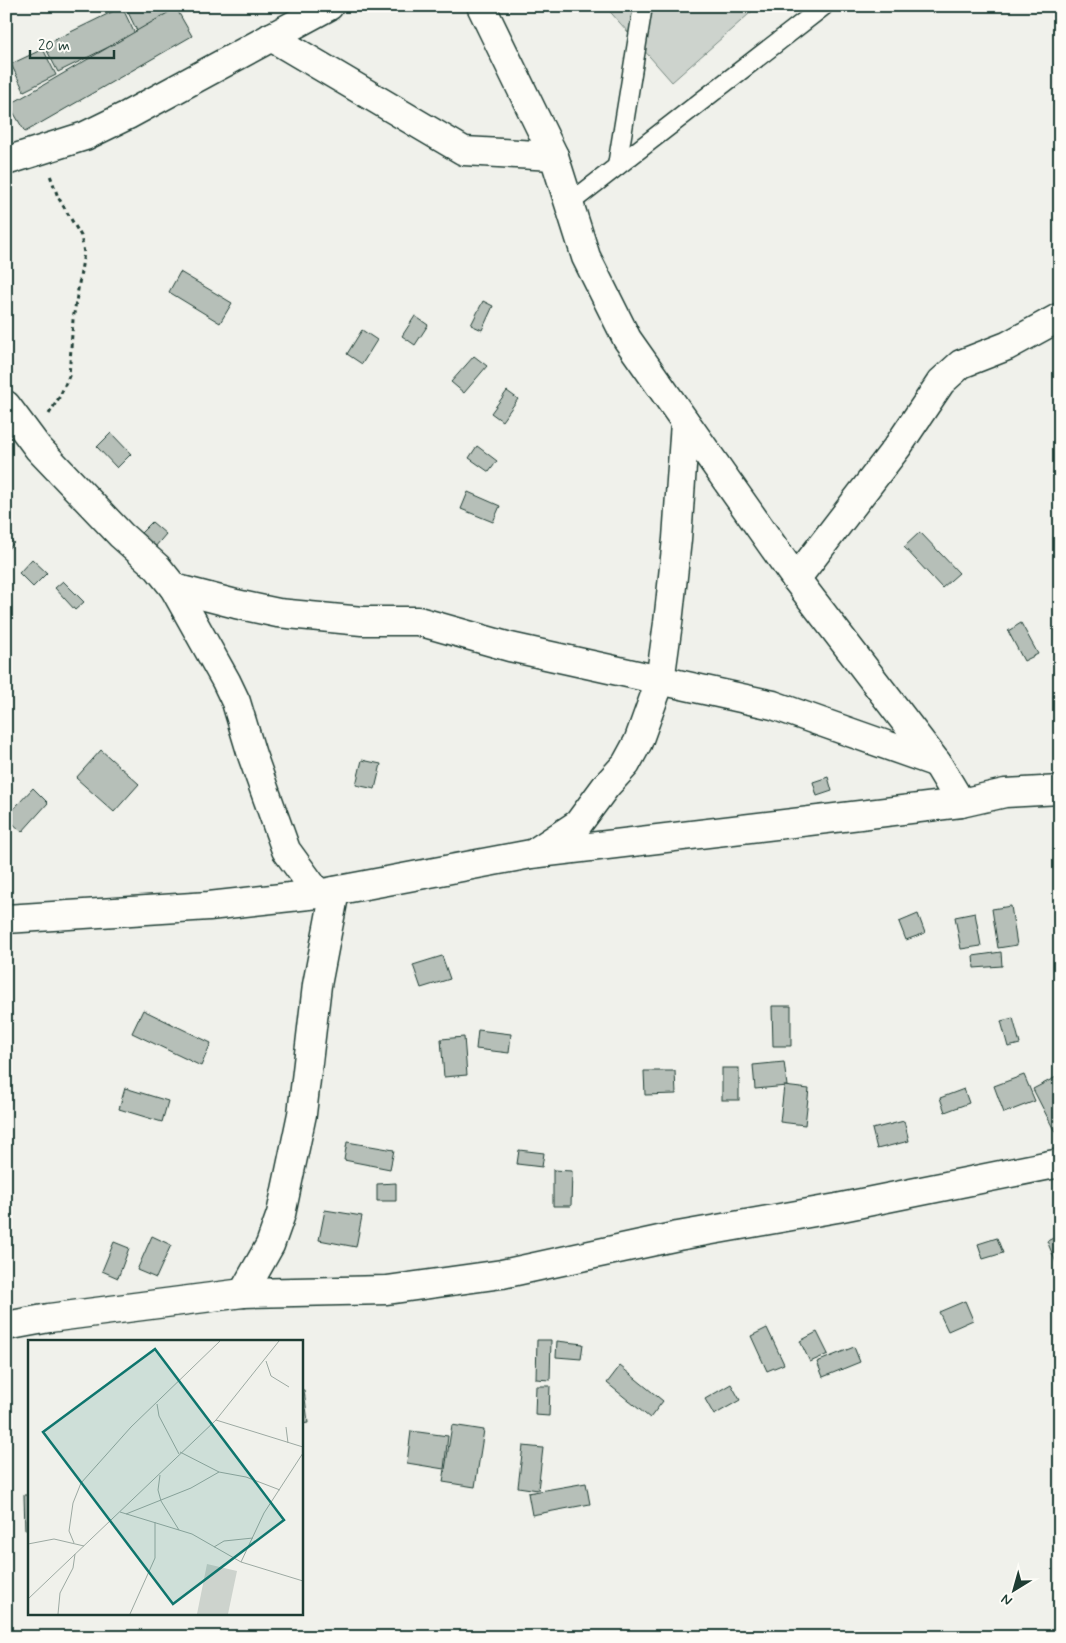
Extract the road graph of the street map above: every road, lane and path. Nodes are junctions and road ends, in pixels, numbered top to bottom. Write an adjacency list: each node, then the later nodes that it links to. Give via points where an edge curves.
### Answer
1 (329, 6): 5 (street)
2 (481, 6): 7 (street)
3 (643, 6): 9 (lane)
4 (824, 6): 9 (lane)
5 (271, 37): 6 (street, via 86,136); 7 (street, via 464,151)
6 (39, 151): 8 (street); 14 (path, via 58,197 81,236 84,253 73,320 69,376 49,414)
7 (554, 156): 10 (street)
8 (6, 161)
9 (617, 166): 10 (lane)
10 (570, 204): 13 (street, via 586,257 627,338)
11 (1060, 317): 15 (street, via 1007,346 961,364 941,382 898,446)
12 (6, 405): 14 (street)
13 (685, 422): 15 (street); 17 (street, via 676,548)
14 (38, 448): 16 (street)
15 (796, 579): 18 (street)
16 (174, 588): 17 (street, via 278,613 362,621 418,621 510,647); 22 (street, via 236,702 286,850)
17 (660, 681): 18 (street, via 773,705); 21 (street, via 638,742 626,764 578,824)
18 (936, 763): 20 (street)
19 (1060, 790): 20 (street, via 1005,793)
20 (961, 803): 21 (street)
21 (531, 854): 22 (street)
22 (327, 892): 23 (street, via 209,906); 25 (street, via 302,1114 281,1214 270,1245)
23 (6, 919)
24 (1060, 1163): 25 (street, via 678,1236 502,1274 387,1290)
25 (243, 1293): 26 (street)
26 (6, 1326)

